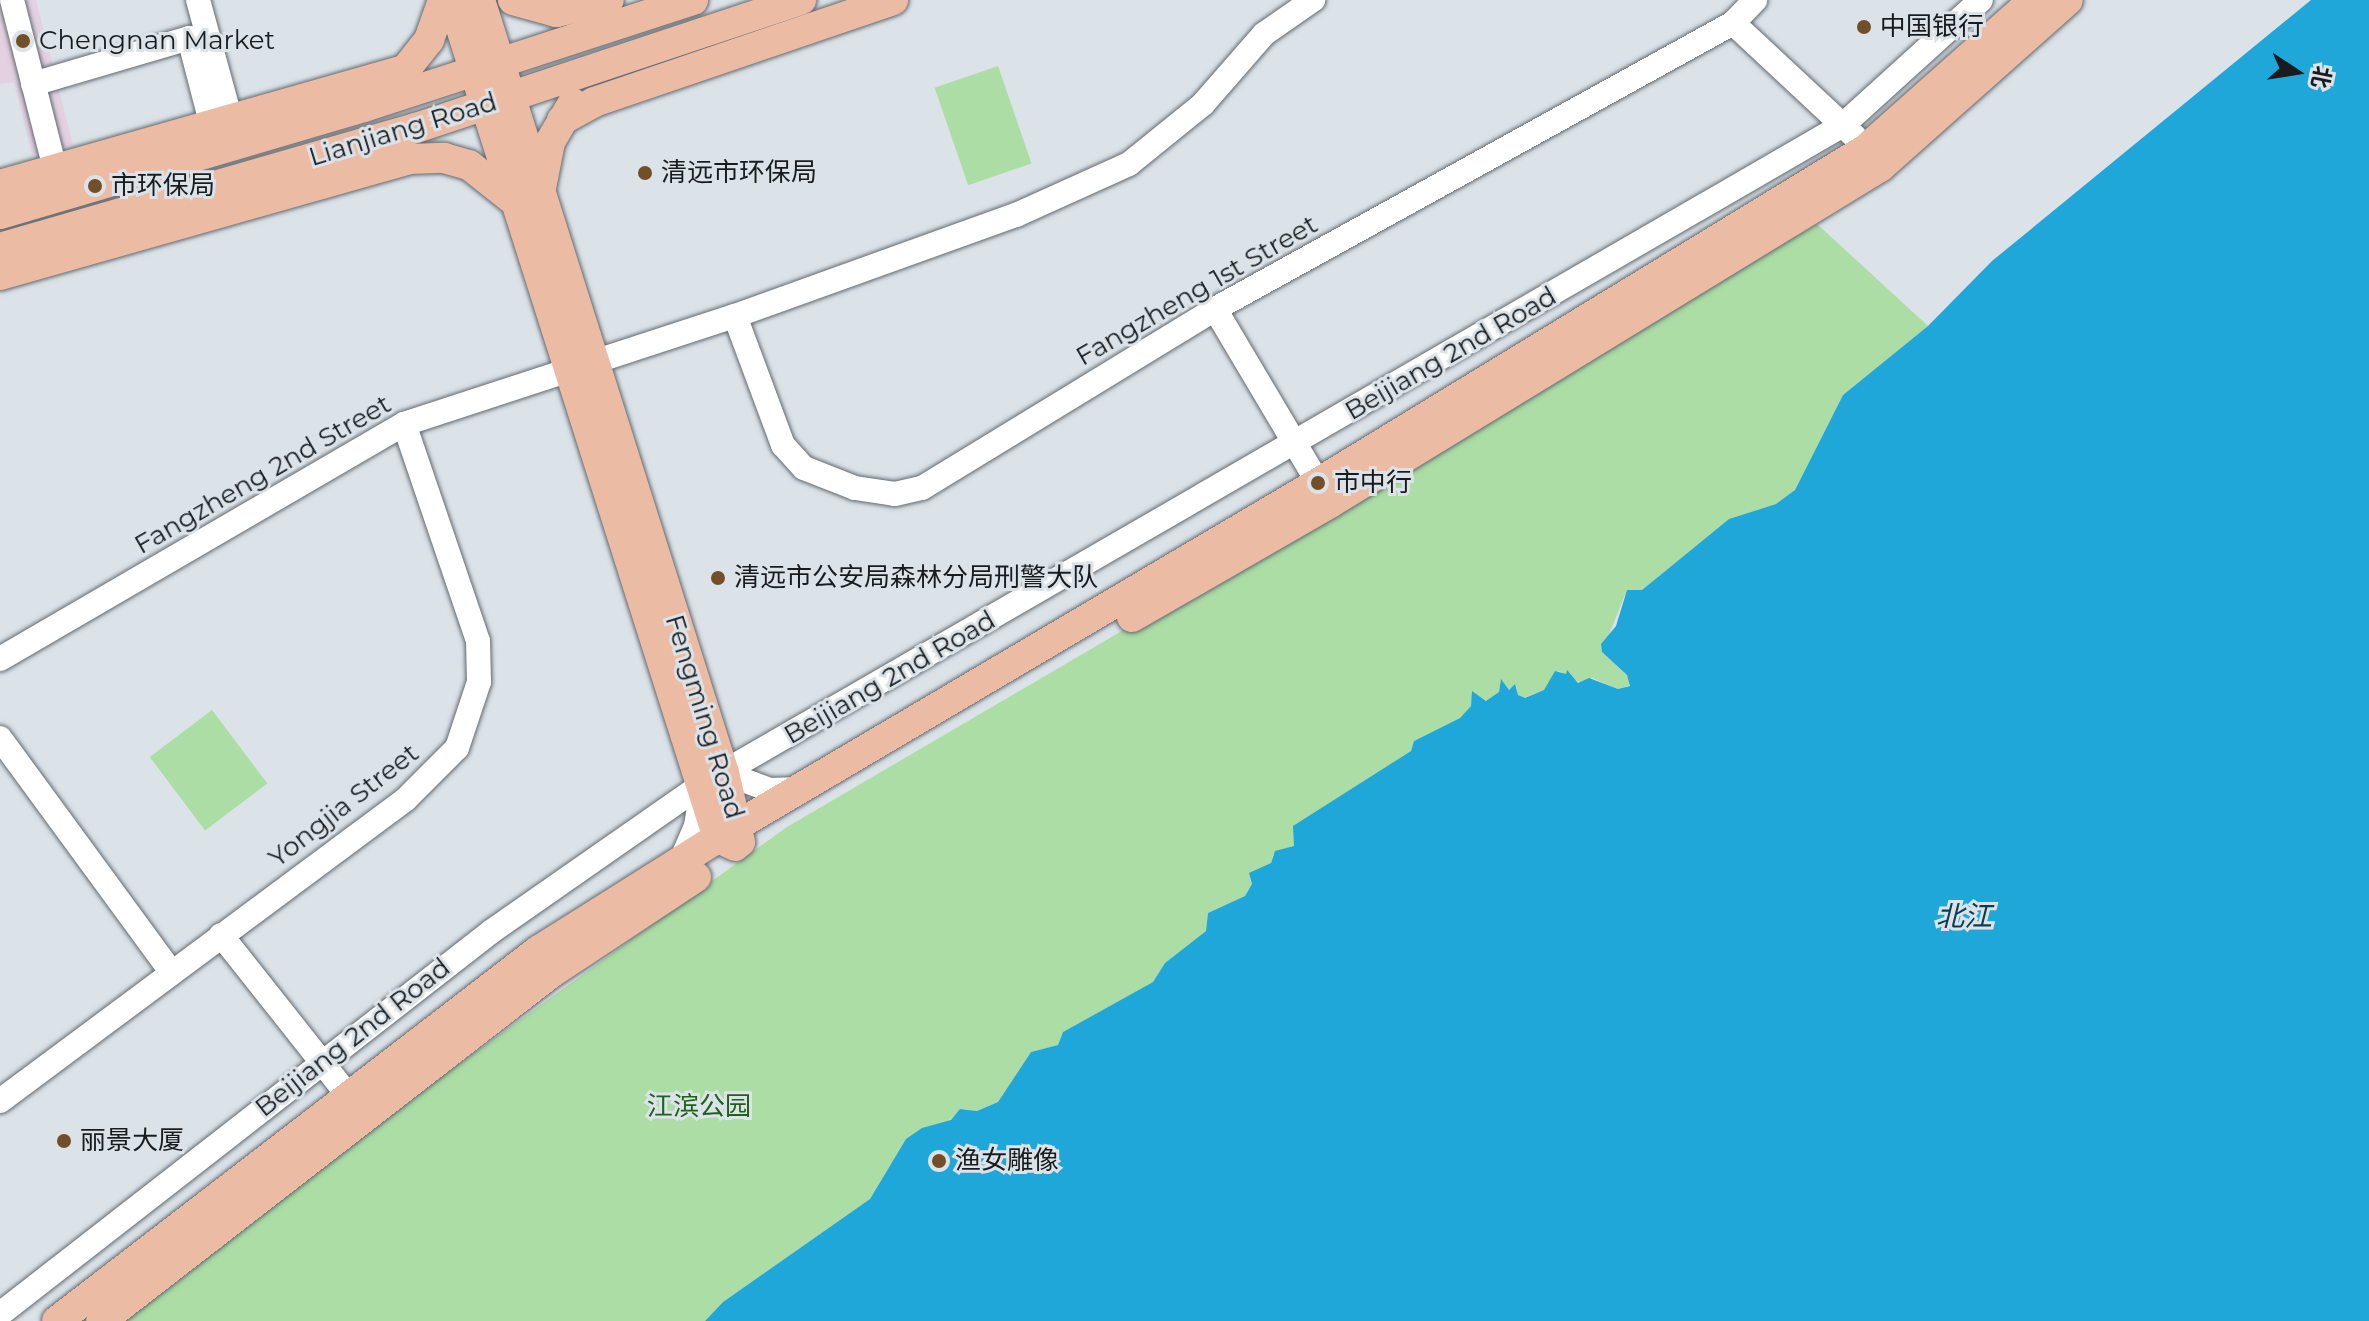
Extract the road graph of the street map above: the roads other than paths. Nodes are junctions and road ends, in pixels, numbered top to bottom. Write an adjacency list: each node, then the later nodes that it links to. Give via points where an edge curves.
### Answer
1 (12, 0): 20 (street)
2 (198, 0): 24 (street)
3 (443, 0): 19 (main road, via 434,31)
4 (452, 0): 18 (main road, Fengming Road)
5 (480, 0): 18 (main road, Fengming Road)
6 (513, 0): 7 (main road, via 556,12)
7 (609, 0)
8 (693, 0): 18 (main road, Lianjiang Road)
9 (801, 0): 17 (main road, Lianjiang Road)
10 (893, 0): 23 (main road, via 594,102)
11 (1313, 0): 34 (street, via 1264,34 1203,104 1129,164 1016,215)
12 (1755, 0): 16 (street, Fangzheng 1st Street)
13 (1981, 0): 25 (street, Beijiang 2nd Road)
14 (2034, 0): 26 (main road, Beijiang 2nd Road)
15 (2068, 0): 26 (main road, Beijiang 2nd Road)
16 (1733, 23): 25 (street); 33 (street, Fangzheng 1st Street)
17 (611, 64): 21 (main road, Lianjiang Road); 23 (main road)
18 (488, 67): 21 (main road, Fengming Road); 22 (main road, Lianjiang Road)
19 (408, 69): 22 (main road); 24 (main road)
20 (33, 84): 24 (street, via 189,38); 27 (street)
21 (498, 101): 29 (main road, Fengming Road); 31 (main road, Lianjiang Road)
22 (364, 107): 30 (main road, Lianjiang Road)
23 (562, 120): 29 (main road)
24 (221, 123): 27 (main road)
25 (1843, 125): 26 (street); 37 (street, Beijiang 2nd Road)
26 (1873, 158): 38 (main road, Beijiang 2nd Road)
27 (55, 169): 28 (main road)
28 (0, 185)
29 (528, 198): 32 (main road, via 469,165 444,158 409,159); 35 (main road, Fengming Road)
30 (0, 214)
31 (0, 248)
32 (0, 275)
33 (1215, 309): 34 (street, Fangzheng 1st Street, via 937,480 895,494 831,481 804,468 783,445); 37 (street)
34 (735, 316): 35 (street)
35 (579, 363): 36 (street, Fangzheng 2nd Street); 41 (main road, Fengming Road)
36 (404, 424): 39 (street, Fangzheng 2nd Street); 45 (street, Yongjia Street, via 478,641 473,712 457,748 435,774)
37 (1296, 445): 38 (street); 41 (street, Beijiang 2nd Road)
38 (1324, 493): 42 (main road, Beijiang 2nd Road); 43 (main road, Beijiang 2nd Road)
39 (0, 659)
40 (0, 738): 46 (street)
41 (713, 778): 42 (street, via 770,790); 43 (main road, Fengming Road); 44 (street); 47 (street, Beijiang 2nd Road, via 492,931)
42 (801, 789): 43 (main road, Beijiang 2nd Road)
43 (732, 837): 44 (main road, Beijiang 2nd Road); 49 (main road, Beijiang 2nd Road, via 551,973)
44 (680, 863): 49 (main road, Beijiang 2nd Road, via 538,951)
45 (221, 935): 46 (street, Yongjia Street); 47 (street)
46 (172, 973): 48 (street, Yongjia Street)
47 (320, 1061): 49 (street); 50 (street, Beijiang 2nd Road)
48 (0, 1101)
49 (357, 1105): 51 (main road, Beijiang 2nd Road); 52 (main road, Beijiang 2nd Road)
50 (0, 1314)
51 (57, 1321)
52 (101, 1321)

